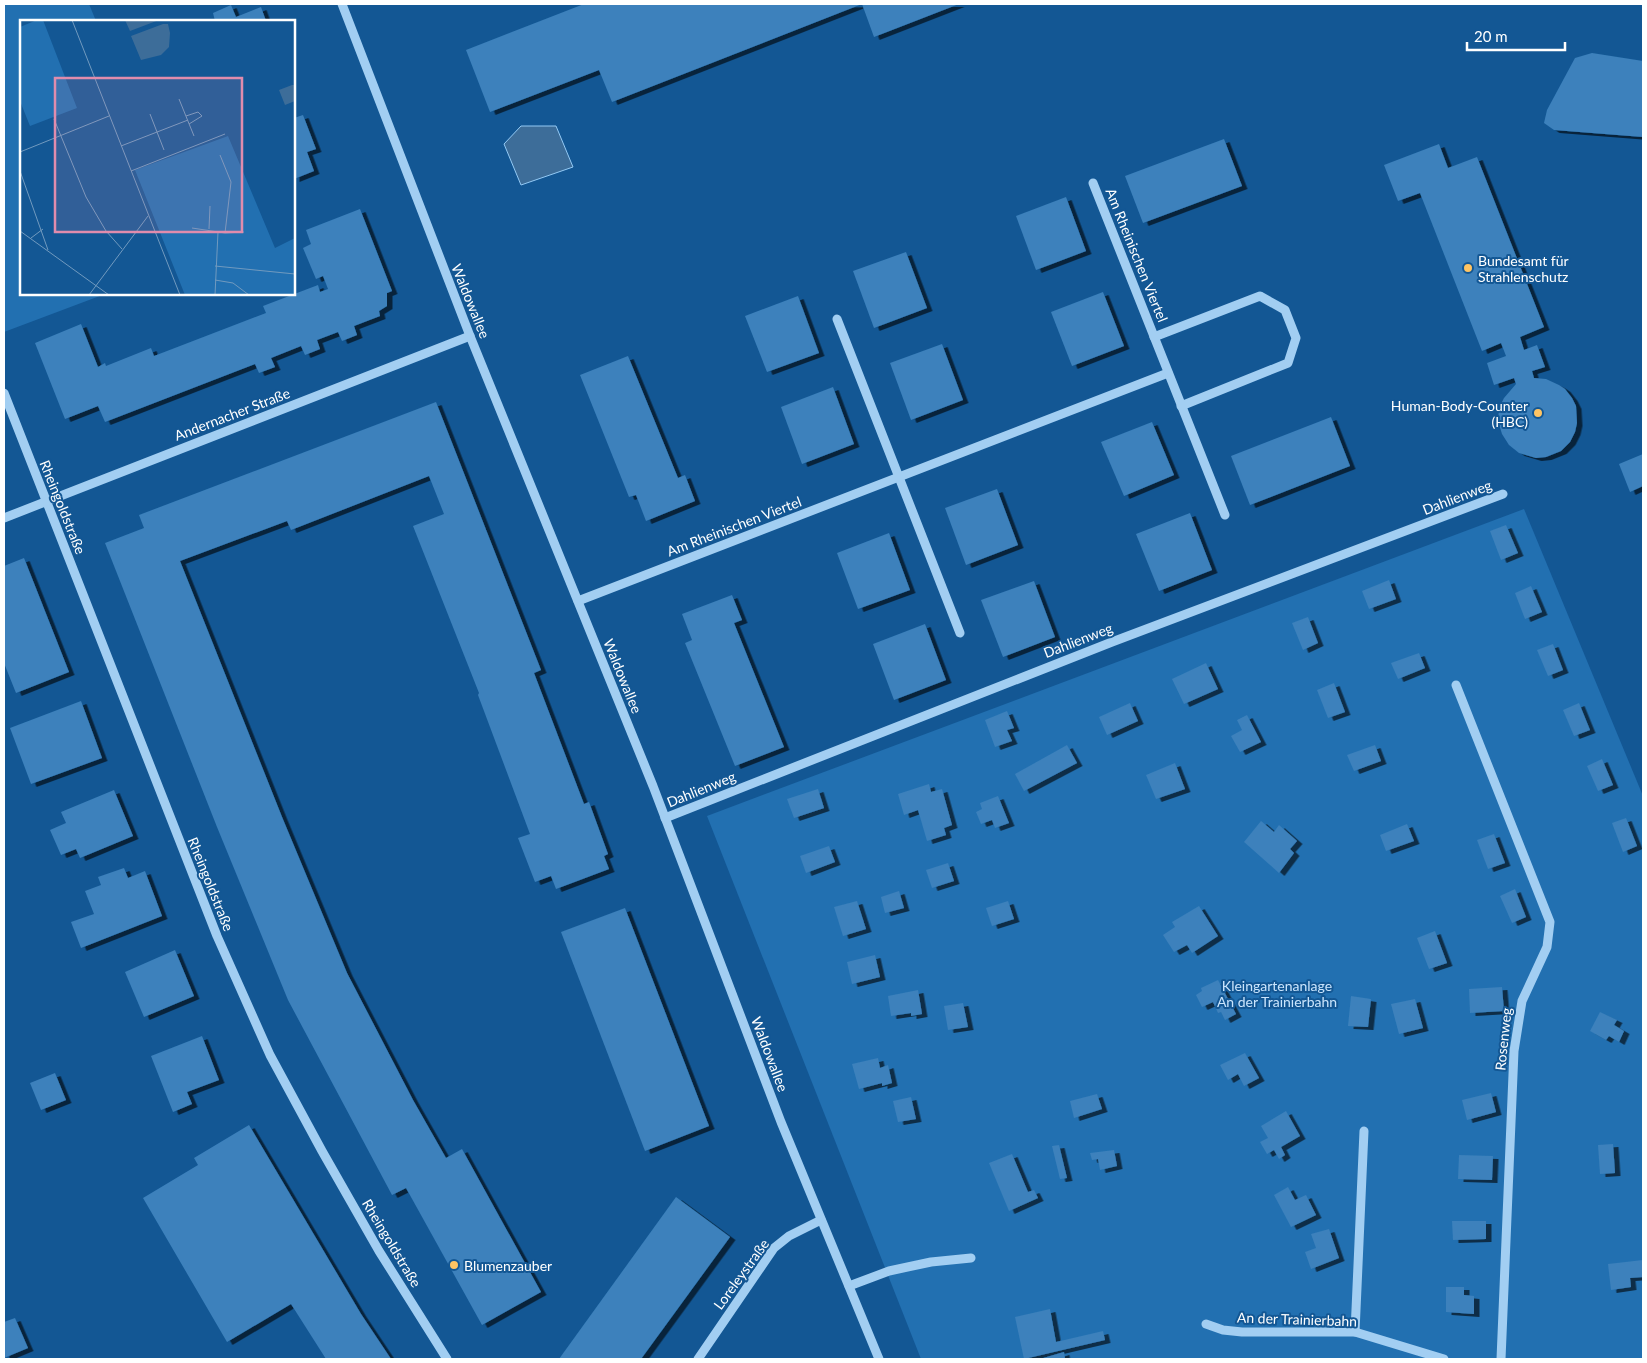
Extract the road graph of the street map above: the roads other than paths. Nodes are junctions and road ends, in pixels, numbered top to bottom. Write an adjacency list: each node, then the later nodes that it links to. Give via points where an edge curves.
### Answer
1 (342, 4): 4 (street, Waldowallee)
2 (1094, 183): 5 (street, Am Rheinischen Viertel)
3 (837, 318): 9 (street)
4 (470, 336): 11 (street, Andernacher Straße); 14 (street, Waldowallee)
5 (1154, 337): 6 (street, Am Rheinischen Viertel); 8 (street, Am Rheinischen Viertel, via 1260,296 1285,310 1288,317 1296,338 1288,364)
6 (1168, 373): 8 (street, Am Rheinischen Viertel); 9 (street, Am Rheinischen Viertel)
7 (4, 393): 11 (street, Rheingoldstraße)
8 (1181, 406): 12 (street, Am Rheinischen Viertel)
9 (900, 478): 14 (street, Am Rheinischen Viertel); 15 (street)
10 (1503, 494): 17 (street, Dahlienweg, via 1112,642)
11 (46, 502): 13 (street, Andernacher Straße); 24 (street, Rheingoldstraße, via 216,936 270,1055 379,1251)
12 (1225, 516)
13 (4, 518)
14 (578, 601): 17 (street, Waldowallee)
15 (960, 633)
16 (1456, 685): 28 (street, Rosenweg, via 1550,922 1547,947 1522,1001 1514,1051)
17 (665, 818): 19 (street, Waldowallee)
18 (1364, 1131): 23 (street)
19 (821, 1220): 21 (street, Waldowallee); 25 (street, Loreleystraße, via 789,1236 774,1248)
20 (971, 1258): 21 (street, via 889,1271)
21 (849, 1286): 26 (street, Waldowallee)
22 (1206, 1324): 23 (street, An der Trainierbahn, via 1242,1332)
23 (1355, 1332): 27 (street, An der Trainierbahn)
24 (447, 1359)
25 (698, 1359)
26 (879, 1359)
27 (1442, 1359)
28 (1501, 1359)

